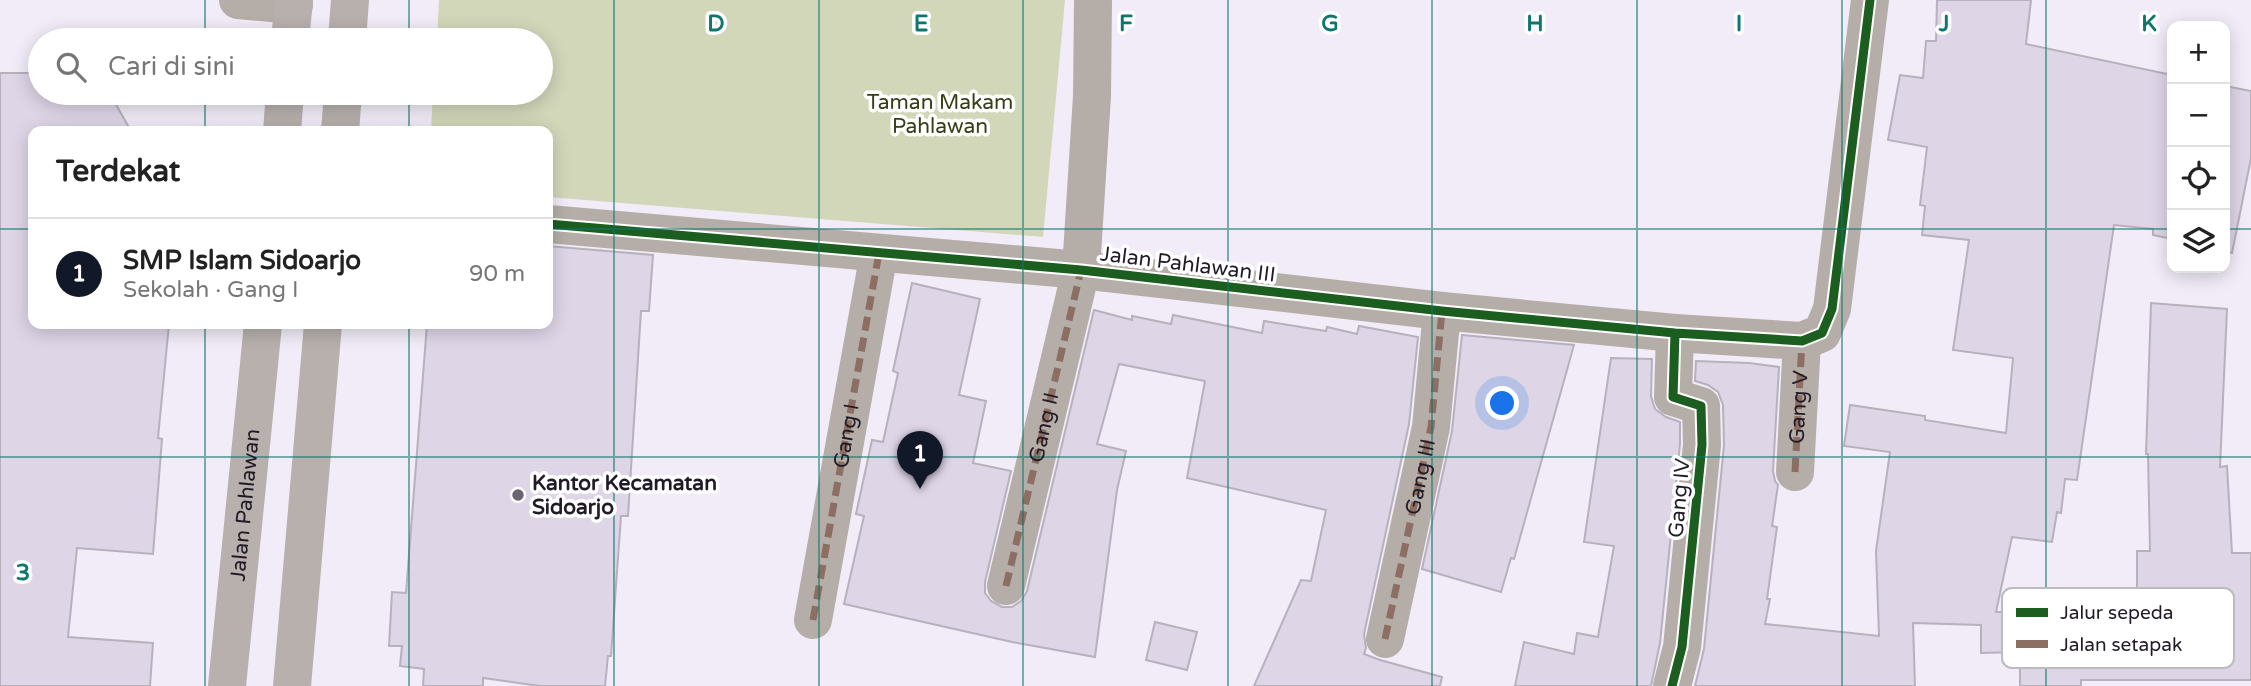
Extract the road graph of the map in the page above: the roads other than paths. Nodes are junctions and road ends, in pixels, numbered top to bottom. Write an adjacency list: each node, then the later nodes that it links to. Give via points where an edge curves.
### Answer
1 (238, 0): 5 (street)
2 (350, 0): 6 (main road)
3 (1093, 0): 13 (street, Gang II)
4 (1870, 0): 18 (street, Gang V, via 1832,309)
5 (293, 15)
6 (348, 28)
7 (284, 105): 9 (main road)
8 (342, 105): 10 (main road)
9 (282, 126)
10 (340, 126)
11 (553, 224): 12 (street, Jalan Pahlawan III)
12 (879, 253): 13 (street, Jalan Pahlawan III); 21 (street, Gang I)
13 (1081, 270): 14 (street, Jalan Pahlawan III); 20 (street, Gang II)
14 (1442, 311): 17 (street, Jalan Pahlawan III); 22 (street, Gang III, via 1431,427)
15 (263, 329): 23 (main road, Jalan Pahlawan)
16 (323, 329): 24 (main road)
17 (1675, 332): 18 (street, Jalan Pahlawan III); 25 (street, Gang IV, via 1673,397 1701,406 1702,444 1682,647)
18 (1812, 337): 19 (street, Gang V)
19 (1795, 472)
20 (1006, 586)
21 (813, 620)
22 (1385, 639)
23 (227, 686)
24 (292, 686)
25 (1672, 686)

